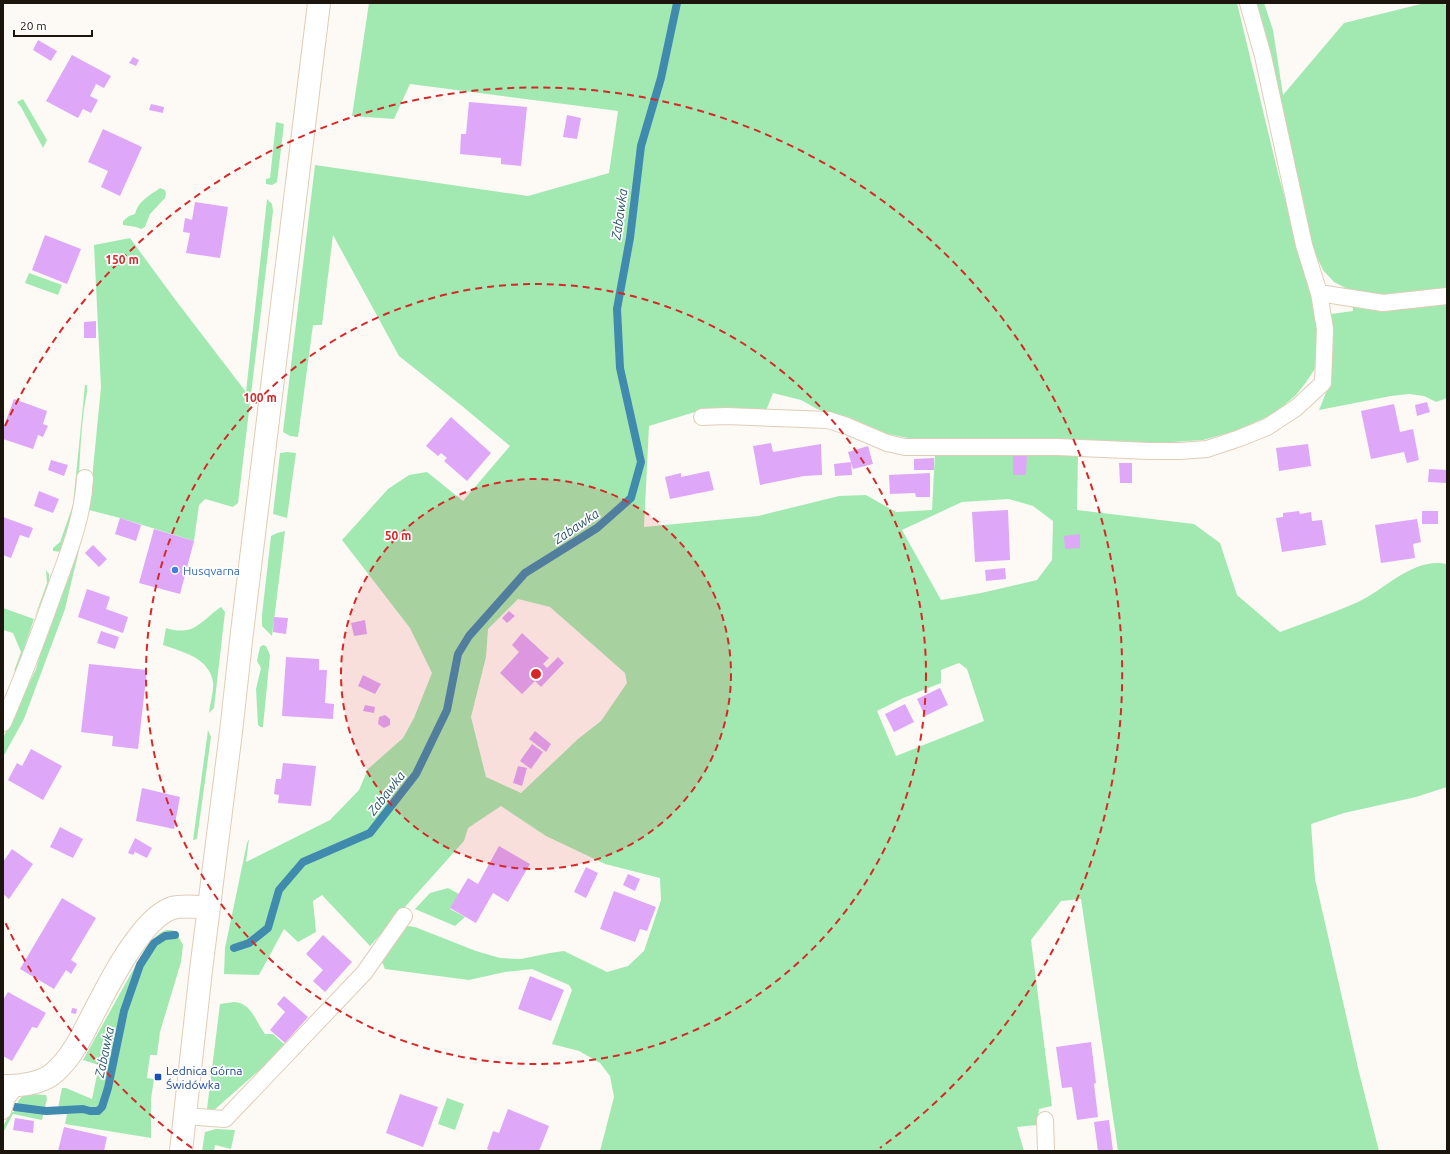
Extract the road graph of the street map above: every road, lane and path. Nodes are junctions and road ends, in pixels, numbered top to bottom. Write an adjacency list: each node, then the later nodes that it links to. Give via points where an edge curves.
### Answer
1 (319, 3): 8 (main road)
2 (1248, 3): 3 (lane, via 1304,246)
3 (1319, 293): 4 (lane, via 1383,303); 5 (lane, via 1325,329 1323,383 1296,408 1267,427 1207,448 1149,451 1058,447 905,447 887,443 828,420)
4 (1447, 296)
5 (702, 417)
6 (85, 478): 7 (lane, via 79,518 64,565)
7 (3, 723)
8 (208, 908): 10 (main road, via 172,908 155,919 124,956 86,1030 66,1060 54,1073 36,1082); 12 (main road)
9 (404, 916): 12 (lane, via 364,973 225,1119)
10 (9, 1086): 11 (lane)
11 (3, 1111)
12 (185, 1116): 14 (main road)
13 (1045, 1120): 15 (lane)
14 (181, 1151)
15 (1046, 1151)

